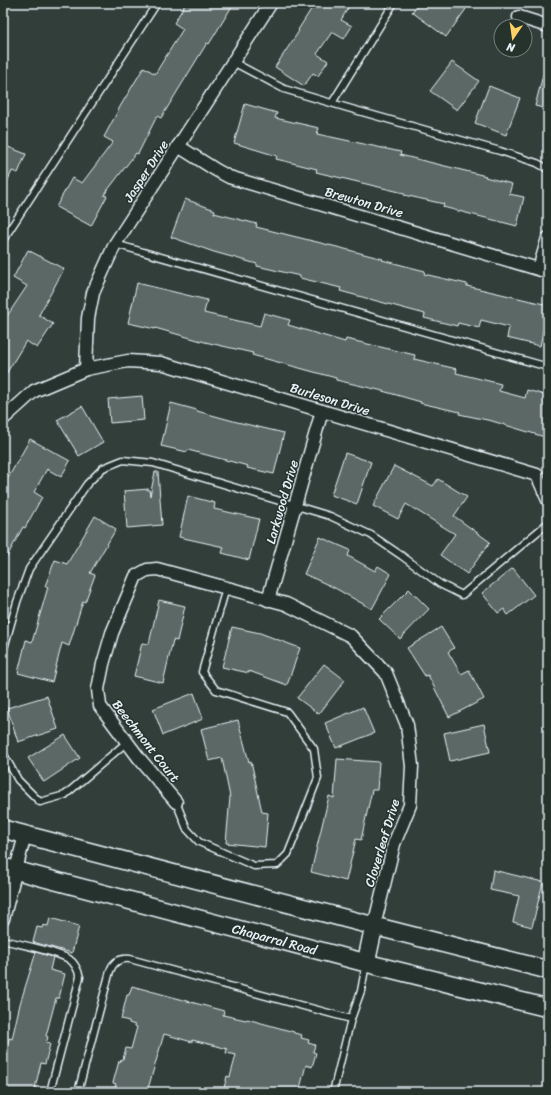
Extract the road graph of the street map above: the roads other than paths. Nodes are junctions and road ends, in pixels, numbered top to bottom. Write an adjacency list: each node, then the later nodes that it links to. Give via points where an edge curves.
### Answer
1 (157, 3): 11 (lane)
2 (271, 3): 6 (street, Jasper Drive)
3 (394, 3): 7 (lane)
4 (519, 17): 5 (street)
5 (548, 26)
6 (233, 62): 7 (lane, via 284,89); 8 (street, Jasper Drive)
7 (332, 103): 9 (lane, via 493,149)
8 (178, 146): 12 (street, Jasper Drive); 13 (street, Brewton Drive, via 229,177)
9 (548, 169)
10 (548, 238): 13 (street)
11 (3, 240)
12 (115, 244): 14 (lane); 15 (street, Jasper Drive, via 92,299 88,318)
13 (543, 271)
14 (548, 367)
15 (86, 369): 16 (street, Burleson Drive, via 128,361 161,363); 17 (street, Burleson Drive, via 34,391)
16 (322, 411): 18 (street, Burleson Drive, via 537,475); 19 (street, Larkwood Drive)
17 (3, 419)
18 (548, 500)
19 (295, 506): 20 (lane, via 330,516 371,535 440,584 462,595); 22 (street, Larkwood Drive); 23 (lane, via 153,463 123,460 103,468 87,484 29,569)
20 (548, 523)
21 (226, 588): 22 (street, Beechmont Court); 24 (street, Beechmont Court, via 157,569 147,570 136,576 112,633 98,689 100,706); 26 (lane, via 202,672 216,690 287,712 314,749 318,778 288,854 277,865 254,866 199,842 187,829)
22 (268, 600): 32 (street, Cloverleaf Drive, via 286,604 351,636 386,673 407,725 412,766 410,805 394,844)
23 (3, 652)
24 (127, 742): 25 (lane, via 65,795 40,802 18,780); 26 (street, Beechmont Court)
25 (3, 753)
26 (176, 802)
27 (3, 829): 28 (main road)
28 (25, 835): 29 (street); 32 (main road)
29 (9, 868): 30 (street); 34 (main road, Chaparral Road)
30 (5, 905): 31 (street)
31 (3, 919)
32 (374, 926): 34 (main road); 35 (main road)
33 (3, 940): 38 (lane, via 70,960 80,977)
34 (366, 963): 36 (main road, Chaparral Road); 37 (lane, via 361,991)
35 (548, 970)
36 (548, 1008)
37 (351, 1019): 39 (lane, via 130,959 120,960 110,971); 40 (lane)
38 (50, 1092)
39 (78, 1092)
40 (333, 1092)

